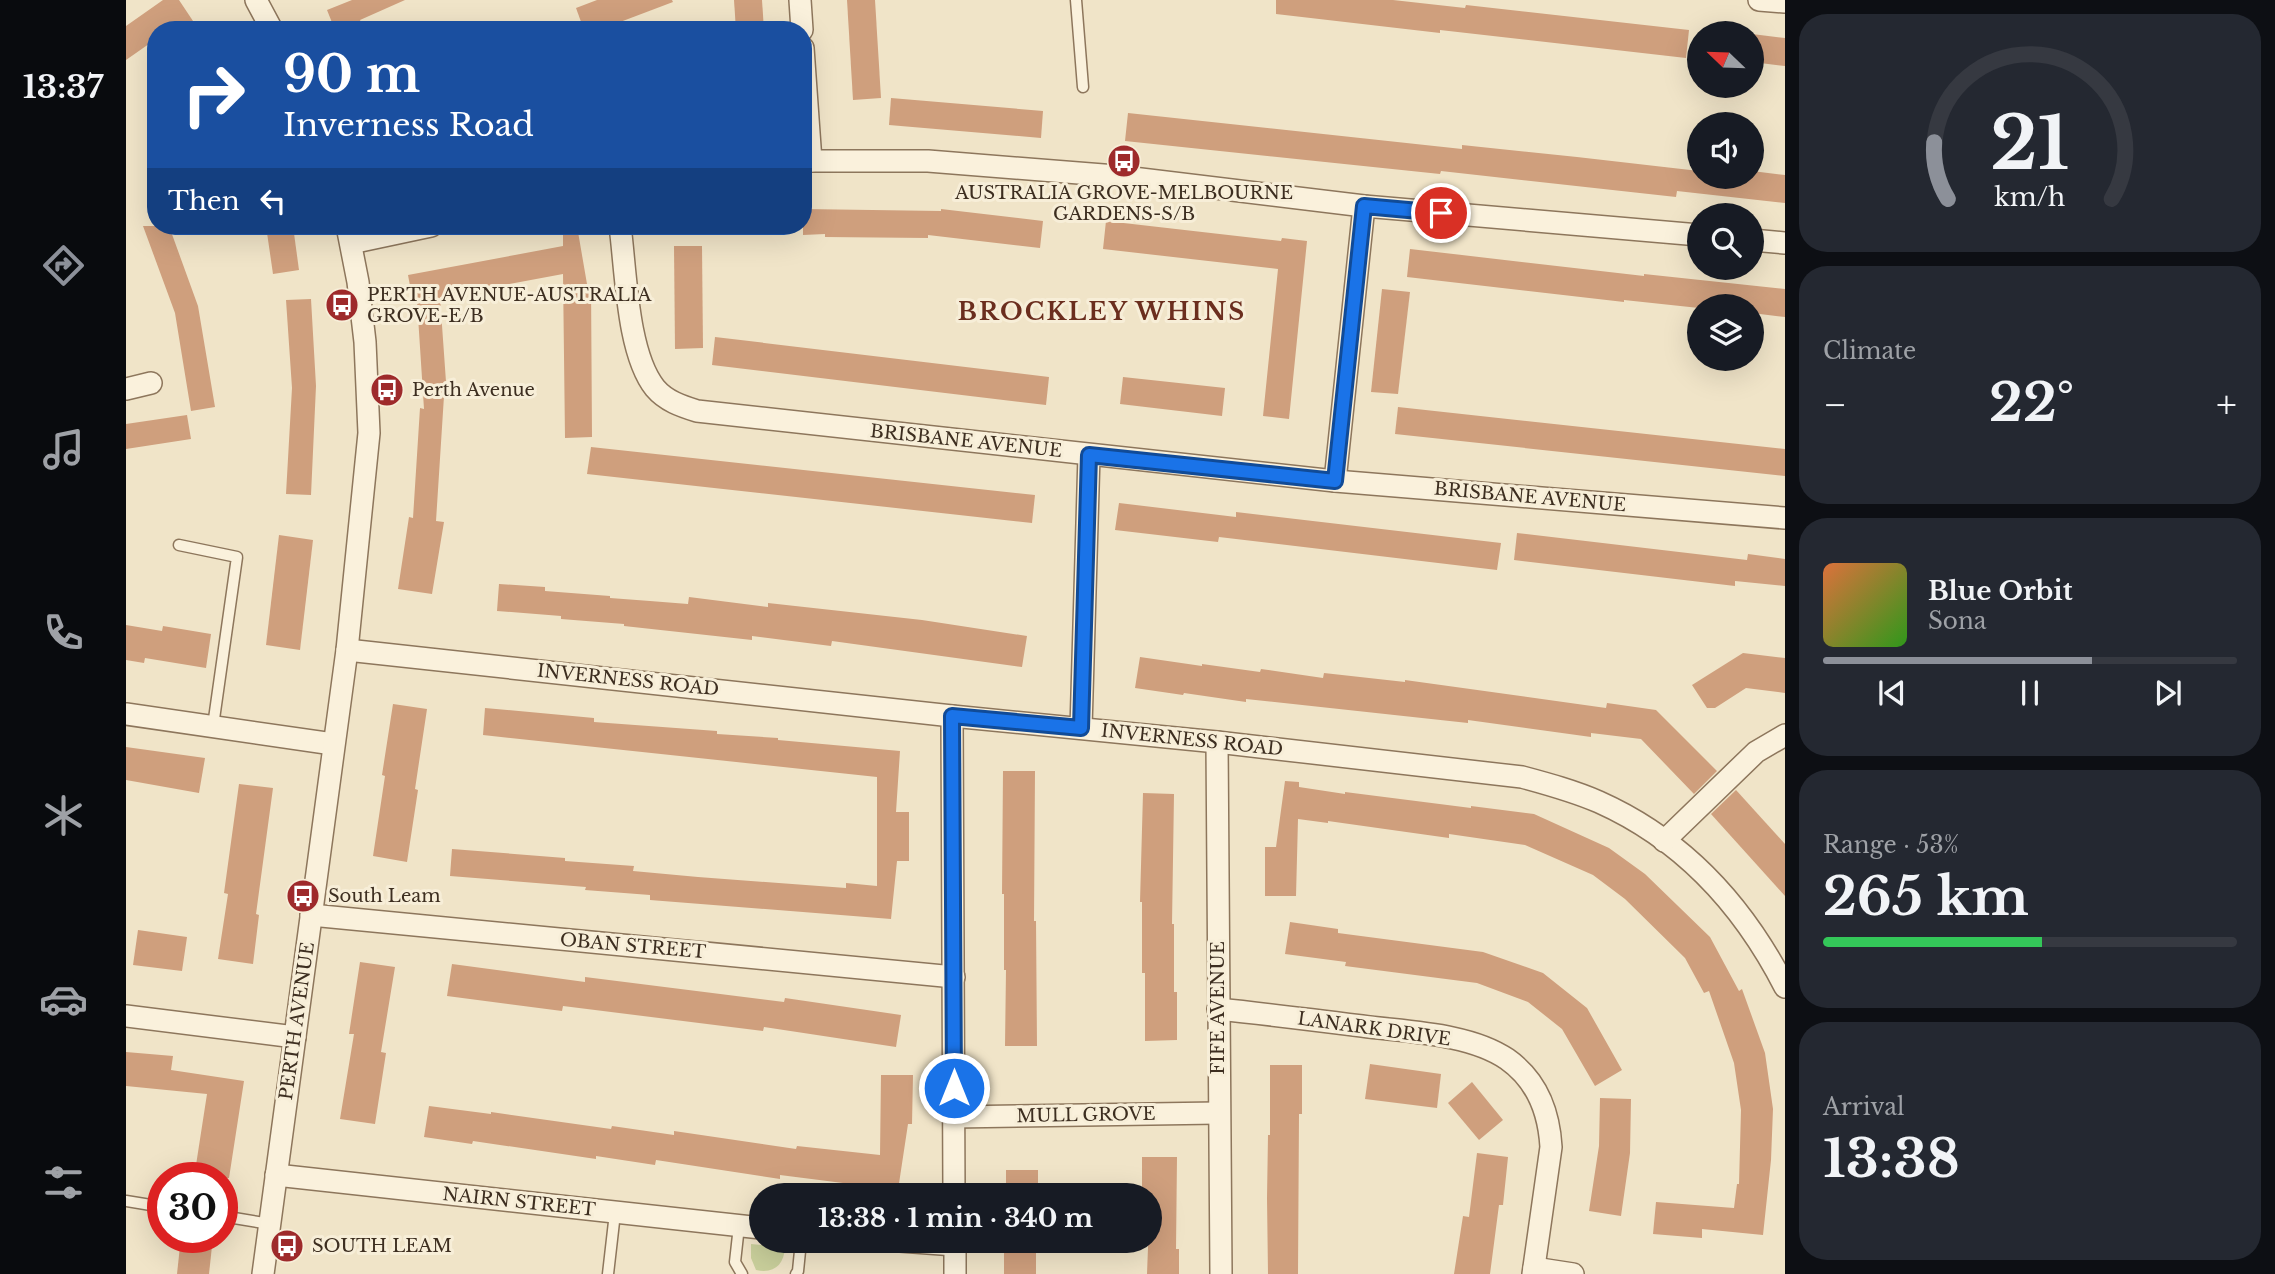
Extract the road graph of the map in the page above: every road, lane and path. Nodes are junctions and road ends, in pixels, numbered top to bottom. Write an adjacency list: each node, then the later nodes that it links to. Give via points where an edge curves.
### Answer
1 (800, 0): 7 (street)
2 (1076, 0): 8 (lane)
3 (1759, 0): 5 (street)
4 (261, 1): 6 (street)
5 (1785, 2)
6 (269, 21)
7 (801, 21)
8 (1083, 87)
9 (812, 161): 10 (street, via 928,162 1115,176)
10 (1364, 206): 13 (street); 19 (street)
11 (349, 235): 22 (street, PERTH AVENUE, via 365,342 369,433)
12 (621, 235): 18 (street, BRISBANE AVENUE, via 642,367 656,389 675,405)
13 (1687, 235)
14 (1764, 241): 15 (street)
15 (1785, 243)
16 (151, 383): 17 (street)
17 (126, 389)
18 (1089, 455): 19 (street, BRISBANE AVENUE); 26 (street)
19 (1335, 481): 20 (street, BRISBANE AVENUE)
20 (1785, 518)
21 (179, 545): 25 (lane, via 237,557)
22 (347, 650): 24 (street, INVERNESS ROAD); 29 (street, PERTH AVENUE)
23 (126, 714): 25 (street)
24 (952, 716): 26 (street, INVERNESS ROAD); 32 (street)
25 (213, 726): 29 (street)
26 (1081, 728): 28 (street, INVERNESS ROAD)
27 (1785, 735): 30 (street, via 1756,752)
28 (1217, 741): 30 (street, INVERNESS ROAD, via 1522,777 1599,802); 34 (street, FIFE AVENUE)
29 (333, 744): 31 (street, PERTH AVENUE)
30 (1664, 841): 33 (street, INVERNESS ROAD, via 1692,860 1739,910)
31 (311, 915): 32 (street, OBAN STREET); 36 (street, PERTH AVENUE)
32 (954, 977): 38 (street)
33 (1785, 987)
34 (1218, 1009): 37 (street, FIFE AVENUE); 50 (street, LANARK DRIVE, via 1435,1035 1507,1059 1535,1090 1550,1127)
35 (126, 1016): 36 (street)
36 (295, 1037): 39 (street, PERTH AVENUE)
37 (1218, 1113): 38 (street, MULL GROVE); 56 (street, FIFE AVENUE)
38 (954, 1116): 40 (street)
39 (276, 1175): 43 (street, NAIRN STREET); 45 (street, PERTH AVENUE)
40 (954, 1183)
41 (126, 1201): 42 (lane)
42 (147, 1204)
43 (615, 1213): 46 (street, NAIRN STREET); 52 (lane)
44 (238, 1219): 45 (lane)
45 (270, 1224): 51 (street, PERTH AVENUE)
46 (739, 1226): 47 (street, NAIRN STREET); 53 (lane, via 735,1262)
47 (749, 1227)
48 (800, 1253): 54 (lane)
49 (955, 1253): 55 (street)
50 (1534, 1271): 57 (street)
51 (264, 1274)
52 (608, 1274)
53 (742, 1274)
54 (796, 1274)
55 (955, 1274)
56 (1221, 1274)
57 (1573, 1274)

